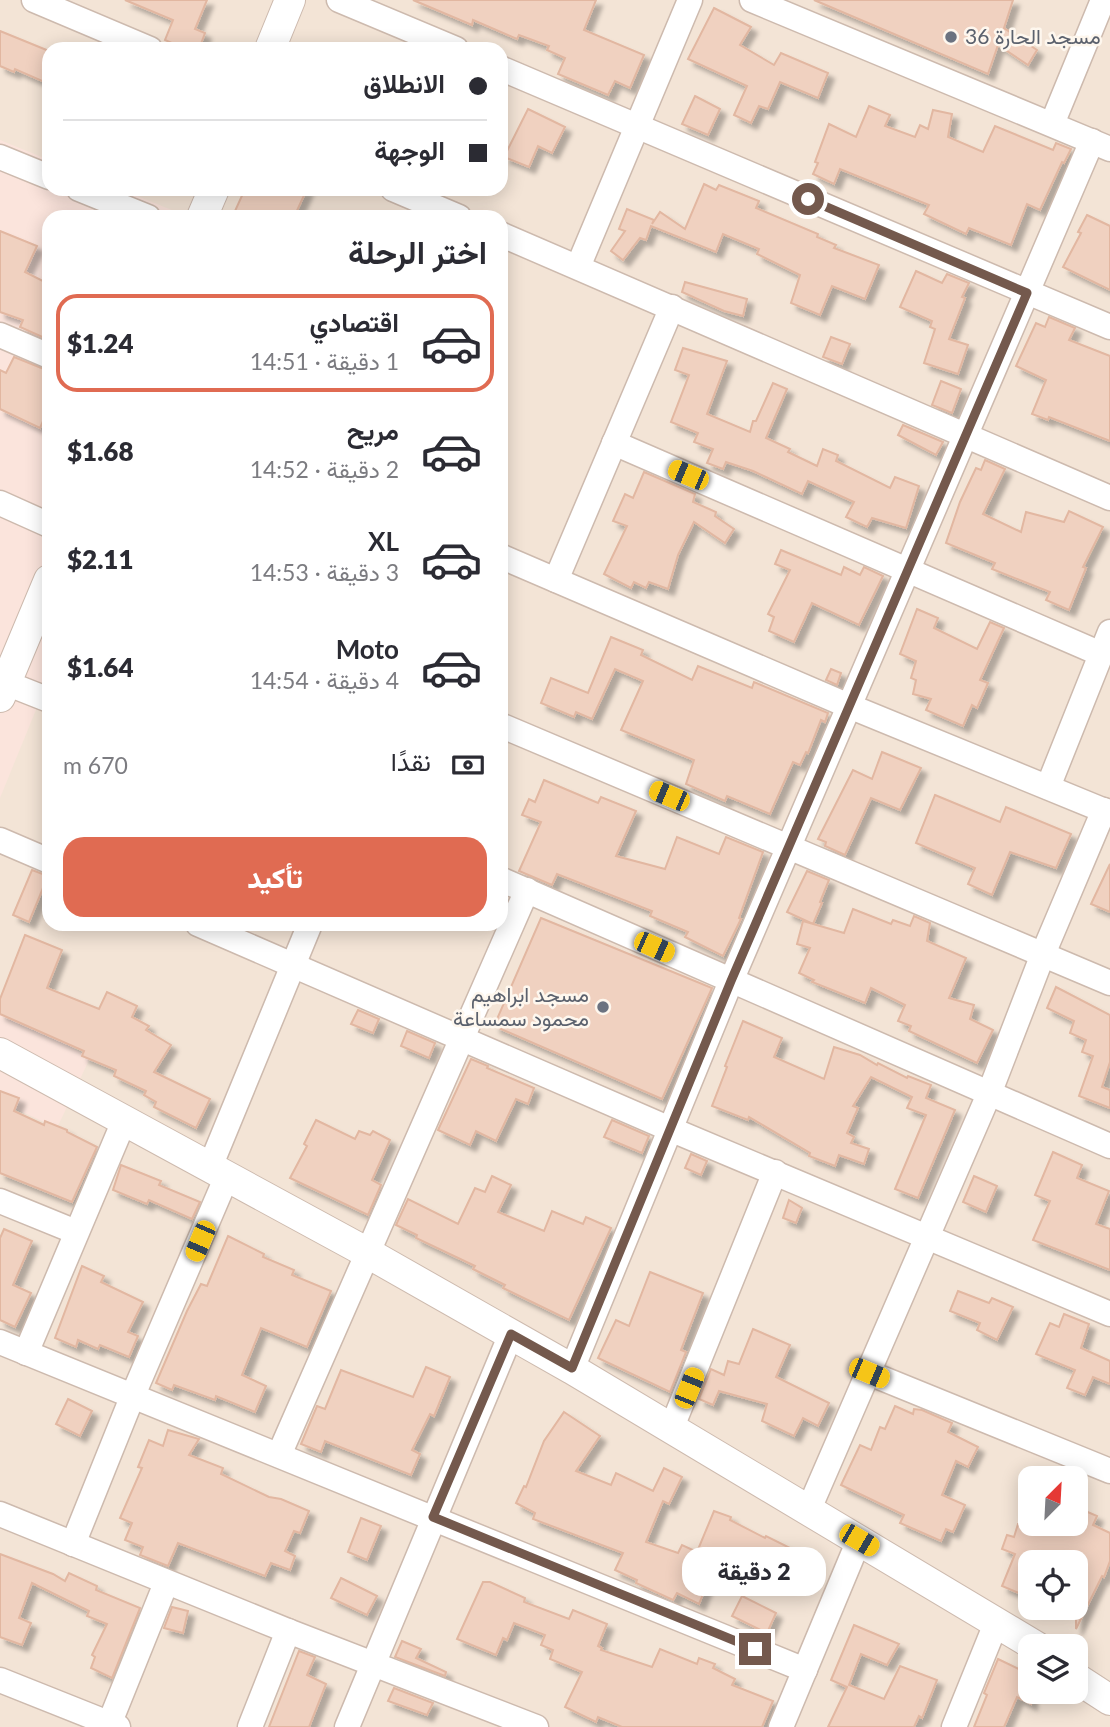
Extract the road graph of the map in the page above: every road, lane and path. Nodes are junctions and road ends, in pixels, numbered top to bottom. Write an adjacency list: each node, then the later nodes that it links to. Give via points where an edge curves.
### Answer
1 (34, 0): 7 (street)
2 (290, 0): 8 (street)
3 (339, 0): 9 (street)
4 (690, 0): 12 (street)
5 (752, 0): 11 (street)
6 (1103, 0): 11 (street)
7 (133, 42)
8 (273, 42)
9 (439, 42)
10 (508, 71): 12 (street)
11 (1052, 124): 13 (street)
12 (638, 126): 21 (street); 22 (street)
13 (1101, 145): 22 (street)
14 (0, 157): 15 (street)
15 (42, 174)
16 (96, 196): 18 (street)
17 (410, 196): 19 (street)
18 (131, 210)
19 (442, 210)
20 (508, 237): 21 (street)
21 (578, 267): 23 (street)
22 (1027, 293): 24 (street); 27 (street)
23 (671, 307): 27 (street); 28 (street)
24 (1110, 327)
25 (0, 335): 26 (street)
26 (42, 353)
27 (966, 435): 29 (street); 33 (street)
28 (614, 443): 33 (street); 34 (street)
29 (1110, 498)
30 (0, 503): 31 (street)
31 (42, 522)
32 (508, 559): 34 (street)
33 (909, 569): 36 (street); 39 (street)
34 (556, 580): 39 (street)
35 (42, 596): 37 (street)
36 (1105, 643): 41 (street)
37 (5, 678): 38 (street)
38 (42, 696)
39 (849, 706): 41 (street); 44 (street)
40 (508, 728): 44 (street)
41 (1048, 787): 42 (street)
42 (1107, 812): 50 (street)
43 (0, 840): 45 (street)
44 (790, 847): 50 (street); 52 (street)
45 (42, 858)
46 (508, 883): 47 (street)
47 (527, 890): 52 (street); 54 (street)
48 (215, 931): 51 (street)
49 (307, 931): 51 (street)
50 (1043, 954): 53 (street); 56 (street)
51 (293, 964): 54 (street); 60 (street)
52 (731, 981): 56 (street); 58 (street)
53 (1110, 983)
54 (460, 1038): 58 (street); 65 (street)
55 (0, 1053): 57 (street)
56 (989, 1094): 59 (street); 64 (street)
57 (124, 1121): 60 (street); 63 (street)
58 (670, 1129): 61 (street); 70 (street)
59 (1110, 1146)
60 (218, 1172): 65 (street); 72 (street)
61 (775, 1172): 64 (street); 73 (street)
62 (0, 1201): 63 (street)
63 (76, 1232): 69 (street)
64 (928, 1236): 66 (street); 71 (street)
65 (366, 1252): 67 (street); 74 (street)
66 (1110, 1314)
67 (511, 1334): 70 (street); 78 (street)
68 (0, 1342): 69 (street)
69 (26, 1353): 72 (street)
70 (572, 1368): 73 (street)
71 (869, 1373): 75 (street); 76 (street)
72 (133, 1395): 74 (street); 80 (street)
73 (672, 1427): 76 (street)
74 (279, 1455): 78 (street)
75 (1110, 1471)
76 (808, 1509): 79 (street)
77 (0, 1514): 80 (street)
78 (433, 1517): 85 (street); 87 (street)
79 (859, 1540): 82 (street); 87 (street)
80 (73, 1544): 81 (street)
81 (166, 1583): 83 (street); 92 (street)
82 (997, 1621): 84 (street); 97 (street)
83 (288, 1631): 85 (street); 93 (street)
84 (1018, 1635)
85 (372, 1663): 94 (street); 95 (street)
86 (1088, 1668): 89 (street)
87 (805, 1670): 96 (street)
88 (0, 1680): 92 (street)
89 (1110, 1680)
90 (1088, 1686): 91 (street)
91 (1110, 1700)
92 (112, 1726)
93 (250, 1727)
94 (347, 1727)
95 (536, 1727)
96 (781, 1727)
97 (954, 1727)

